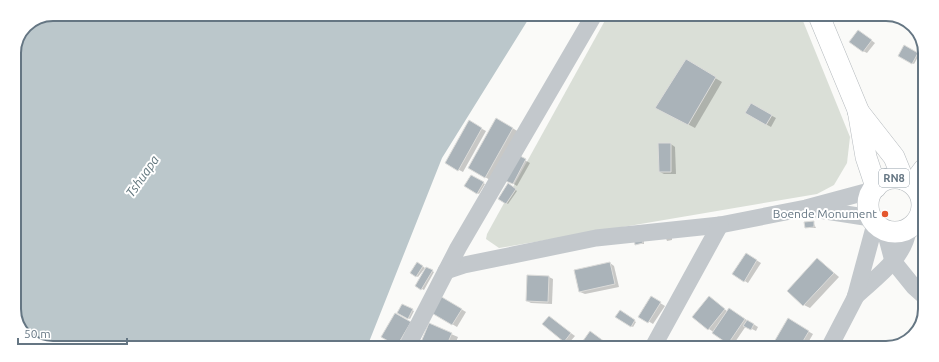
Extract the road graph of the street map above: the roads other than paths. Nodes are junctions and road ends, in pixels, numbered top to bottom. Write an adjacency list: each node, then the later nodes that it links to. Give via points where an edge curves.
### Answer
1 (591, 21): 11 (street)
2 (821, 21): 3 (main road, RN8)
3 (858, 110): 4 (main road, RN8); 5 (main road)
4 (916, 182): 5 (main road, RN8, via 888,179)
5 (874, 189): 6 (street); 8 (main road, RN8, via 868,209)
6 (806, 208): 7 (street); 8 (street)
7 (720, 224): 11 (street, via 596,238); 15 (street)
8 (877, 224): 9 (main road, via 897,233); 10 (street); 13 (street)
9 (917, 228): 10 (street)
10 (893, 261): 12 (street); 13 (street)
11 (446, 271): 14 (street)
12 (918, 290)
13 (855, 298): 16 (street)
14 (410, 341)
15 (656, 341)
16 (833, 341)

